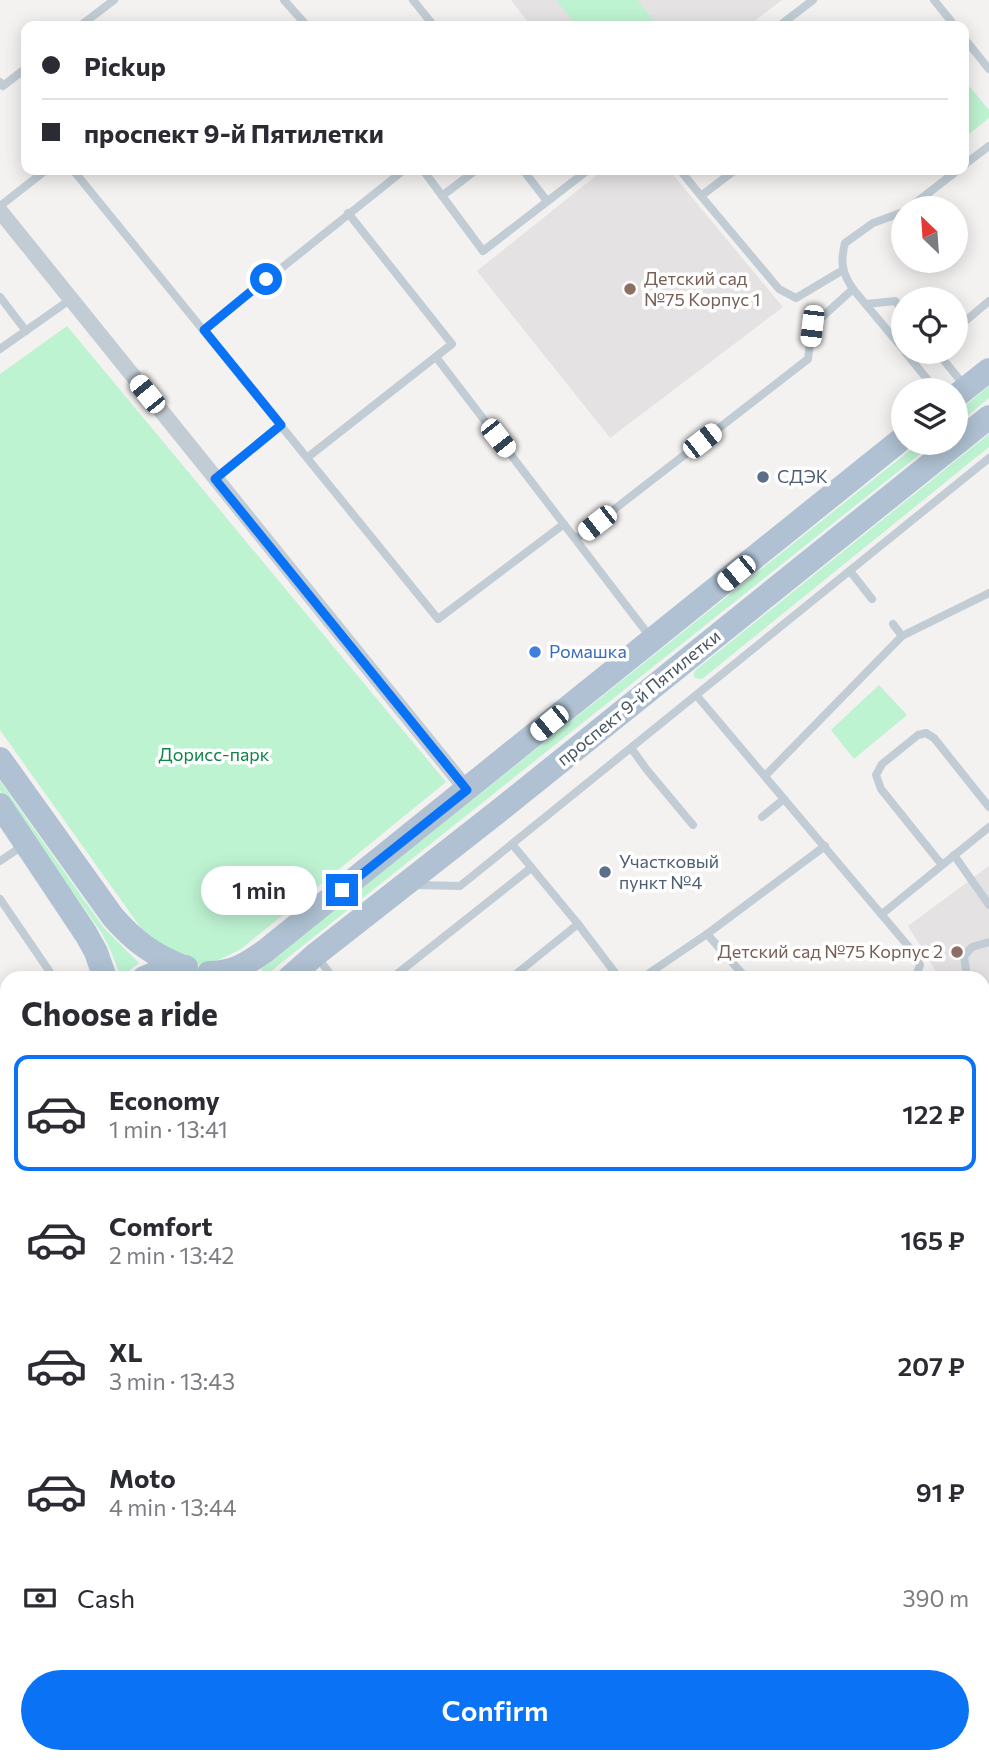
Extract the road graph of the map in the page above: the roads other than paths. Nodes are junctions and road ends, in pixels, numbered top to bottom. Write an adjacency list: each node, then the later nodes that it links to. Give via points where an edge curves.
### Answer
1 (114, 0): 6 (lane)
2 (284, 0): 7 (lane)
3 (413, 0): 8 (lane)
4 (813, 0): 9 (lane)
5 (934, 0): 10 (lane)
6 (87, 21)
7 (303, 21)
8 (430, 21)
9 (786, 21)
10 (951, 21)
11 (969, 44): 12 (lane)
12 (989, 69)
13 (21, 75): 14 (lane, via 3,86)
14 (0, 82)
15 (989, 146): 16 (lane)
16 (969, 161)
17 (40, 175): 31 (lane)
18 (77, 175): 42 (lane)
19 (397, 175): 32 (lane)
20 (427, 175): 27 (lane)
21 (469, 175): 27 (lane)
22 (527, 175): 30 (lane)
23 (581, 175): 30 (lane)
24 (684, 175): 28 (lane)
25 (728, 175): 28 (lane)
26 (951, 175): 29 (lane)
27 (442, 196): 30 (lane, via 483,251)
28 (701, 196): 34 (lane, via 779,289 796,298)
29 (924, 196)
30 (547, 201)
31 (0, 209): 37 (street)
32 (348, 213): 42 (lane); 46 (lane, via 452,344)
33 (891, 216): 34 (lane, via 845,243)
34 (843, 270): 35 (lane)
35 (853, 289): 40 (lane); 58 (lane, via 812,326 808,359)
36 (0, 298): 43 (lane)
37 (71, 299): 43 (lane); 56 (street)
38 (891, 301): 40 (lane)
39 (989, 302): 41 (lane)
40 (866, 304): 44 (lane)
41 (968, 319)
42 (204, 330): 52 (lane)
43 (26, 331): 45 (lane)
44 (891, 335)
45 (0, 349)
46 (436, 358): 54 (lane); 57 (lane)
47 (915, 364): 49 (lane)
48 (989, 370): 50 (main road)
49 (926, 378)
50 (968, 386)
51 (989, 417): 83 (main road, проспект 9-й Пятилетки)
52 (281, 425): 54 (lane); 56 (lane)
53 (891, 448): 64 (main road, проспект 9-й Пятилетки)
54 (308, 457): 57 (lane, via 438,618)
55 (989, 458): 59 (lane)
56 (215, 479): 69 (street)
57 (564, 524): 58 (lane)
58 (576, 539): 64 (lane)
59 (850, 571): 61 (lane); 65 (lane)
60 (989, 593): 63 (lane)
61 (872, 599)
62 (892, 624): 63 (lane)
63 (902, 636): 68 (lane)
64 (653, 640): 69 (main road, проспект 9-й Пятилетки)
65 (697, 696): 66 (lane); 68 (lane)
66 (631, 748): 74 (lane); 77 (lane)
67 (0, 759): 91 (main road, via 134,941)
68 (765, 776): 70 (lane)
69 (467, 790): 96 (main road, проспект 9-й Пятилетки, via 258,956)
70 (784, 799): 73 (lane); 78 (lane)
71 (0, 805): 76 (main road)
72 (989, 807): 81 (lane, via 926,733 882,764 876,775 881,789)
73 (762, 817)
74 (693, 825)
75 (989, 827): 79 (lane)
76 (26, 844): 80 (lane); 93 (main road, via 86,934)
77 (512, 844): 82 (lane); 83 (lane, via 460,886)
78 (825, 846): 86 (lane); 88 (lane)
79 (954, 855): 81 (lane); 85 (lane)
80 (0, 860)
81 (942, 865): 86 (lane)
82 (531, 868): 87 (lane); 99 (lane)
83 (405, 884): 90 (main road, проспект 9-й Пятилетки)
84 (0, 899): 92 (lane)
85 (989, 905)
86 (882, 914): 104 (lane, via 914,953)
87 (579, 924): 100 (lane); 101 (lane)
88 (708, 934): 102 (lane); 103 (lane)
89 (989, 942): 105 (lane, via 972,947 964,956)
90 (315, 955): 97 (main road, проспект 9-й Пятилетки); 98 (lane)
91 (183, 967): 94 (main road); 95 (main road)
92 (49, 971)
93 (103, 971)
94 (160, 971)
95 (197, 971)
96 (230, 971)
97 (297, 971)
98 (328, 971)
99 (401, 971)
100 (520, 971)
101 (614, 971)
102 (652, 971)
103 (740, 971)
104 (918, 971)
105 (966, 971)

